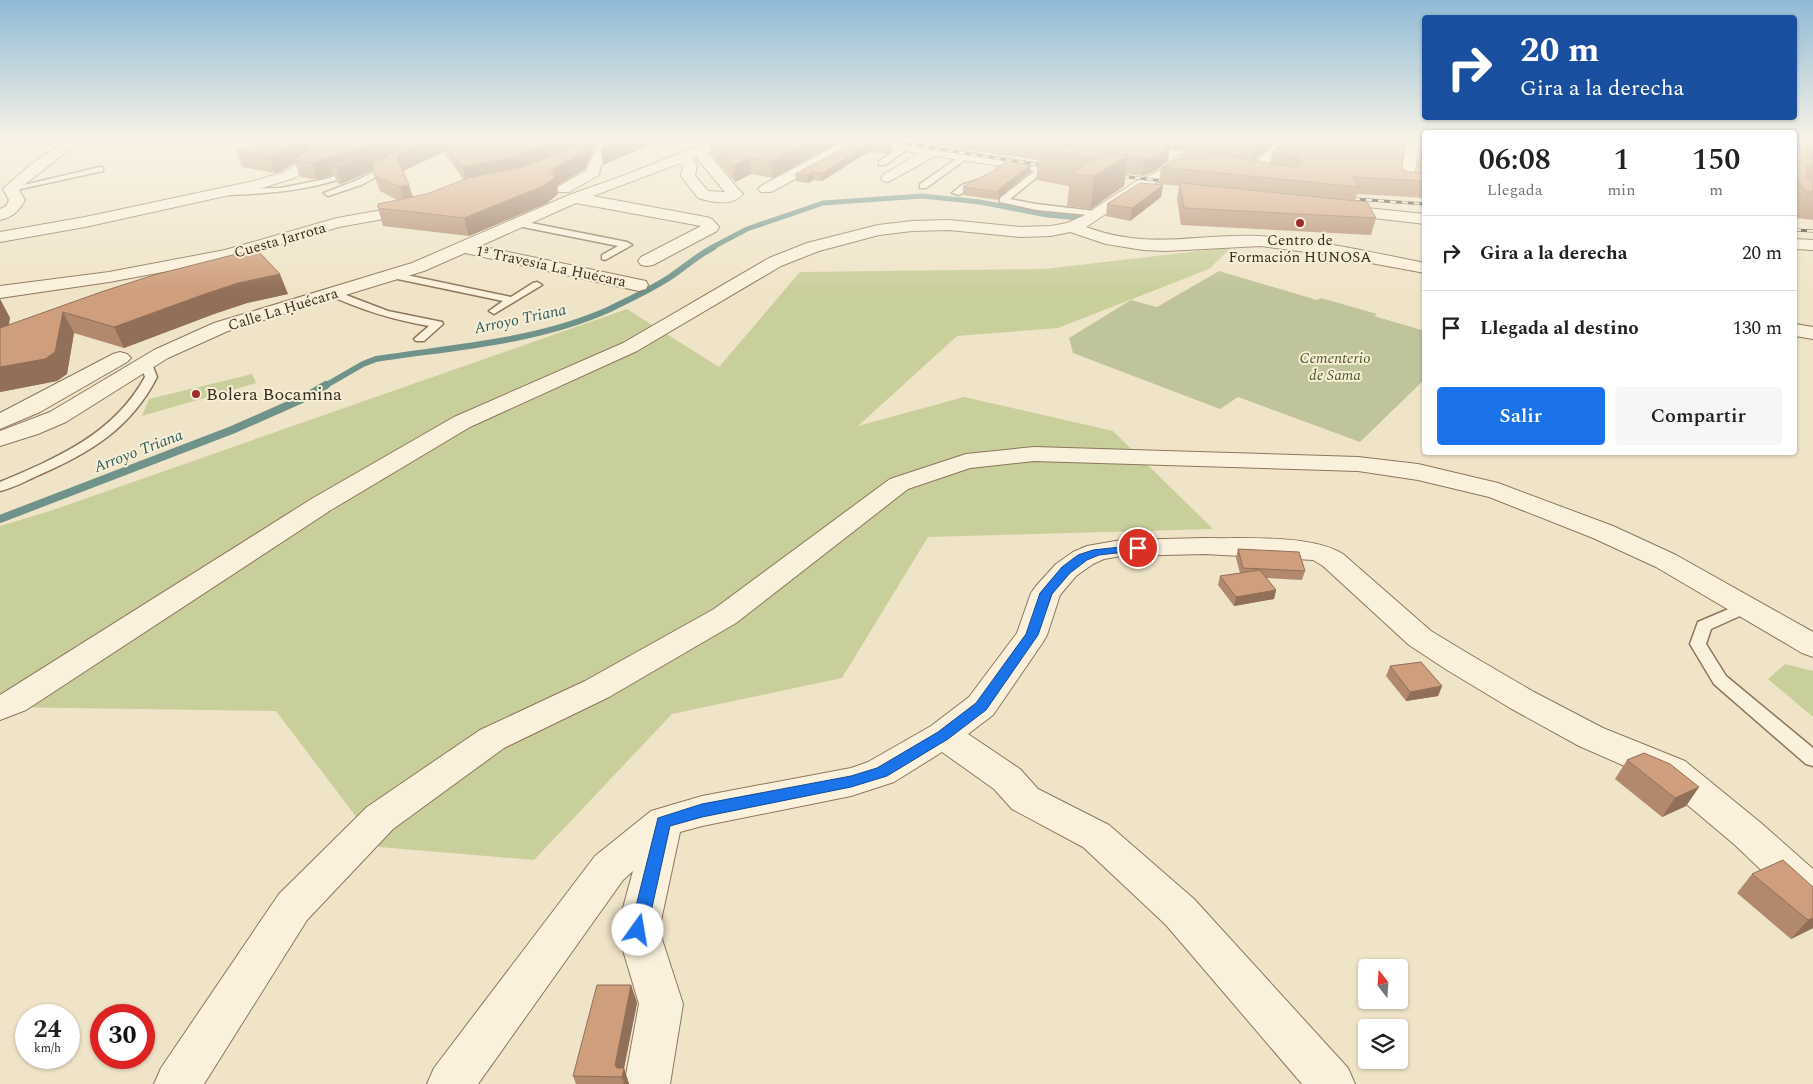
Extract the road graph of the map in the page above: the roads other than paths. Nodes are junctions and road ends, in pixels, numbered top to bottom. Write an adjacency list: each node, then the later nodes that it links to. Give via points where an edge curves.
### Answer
1 (11, 190): 22 (street, via 17,200 12,209)
2 (234, 190): 15 (street)
3 (284, 190): 15 (lane)
4 (337, 190): 14 (lane)
5 (564, 190): 20 (street)
6 (596, 190): 17 (street, Calle La Ḥuécara)
7 (698, 190): 8 (street, via 702,196 723,198 735,194)
8 (731, 190)
9 (964, 190): 16 (lane)
10 (1016, 190): 21 (lane, via 1003,200)
11 (1127, 190): 21 (street)
12 (1156, 190): 13 (street)
13 (1161, 191)
14 (328, 193)
15 (218, 194): 25 (street)
16 (956, 194)
17 (574, 198): 20 (street, Calle La Ḥuécara); 30 (street, via 706,222 711,227)
18 (433, 204): 35 (street, Cuesta Jarrota, via 337,223 228,255 109,278)
19 (1318, 208): 23 (street)
20 (517, 214): 28 (street, Calle La Ḥuécara); 29 (lane, via 627,245)
21 (1095, 214): 24 (street)
22 (0, 215)
23 (1422, 219)
24 (1072, 227): 31 (street, via 1134,245 1259,241); 47 (street, via 1051,232 949,225 887,229 813,247 775,262 630,347 462,422 322,504)
25 (0, 237)
26 (1797, 244): 27 (street)
27 (1813, 245)
28 (462, 247): 32 (street, Calle La Ḥuécara, via 418,268); 34 (street, 1ª Travesía La Ḥuécara)
29 (605, 257)
30 (647, 261)
31 (1422, 268)
32 (392, 276): 36 (street, Calle La Ḥuécara); 37 (lane)
33 (520, 281): 37 (lane, via 541,286)
34 (639, 285)
35 (0, 292)
36 (333, 293): 41 (lane, via 361,307 396,318 438,324); 42 (street, Calle La Ḥuécara, via 282,306 221,328); 43 (street, via 269,303 175,333 124,356 32,407)
37 (512, 300): 38 (lane)
38 (494, 311)
39 (1797, 330): 40 (street)
40 (1813, 333)
41 (420, 339)
42 (146, 364): 43 (street, Calle La Ḥuécara, via 58,417 30,429); 44 (lane, via 151,377 145,393 108,431 45,468)
43 (0, 435)
44 (0, 487)
45 (1745, 607): 46 (street); 49 (lane, via 1704,626 1698,644 1720,680); 52 (street, via 1666,561 1595,528 1498,491 1418,472 1358,464 1034,454 966,461 899,484 725,616 597,689 492,739 380,818 293,907)
46 (1813, 646)
47 (0, 708)
48 (943, 736): 50 (street, via 882,772 851,782 702,811); 51 (street, via 981,706 1032,635 1046,593 1066,570 1082,558 1121,548 1205,546 1311,550 1333,560 1420,638 1458,662 1591,737 1672,771); 55 (street, via 1007,779 1026,799 1096,836 1180,912)
49 (1813, 759)
50 (664, 822): 53 (street, via 609,868); 54 (street, via 638,930 661,1004)
51 (1813, 894)
52 (178, 1084)
53 (450, 1084)
54 (646, 1084)
55 (1332, 1084)

